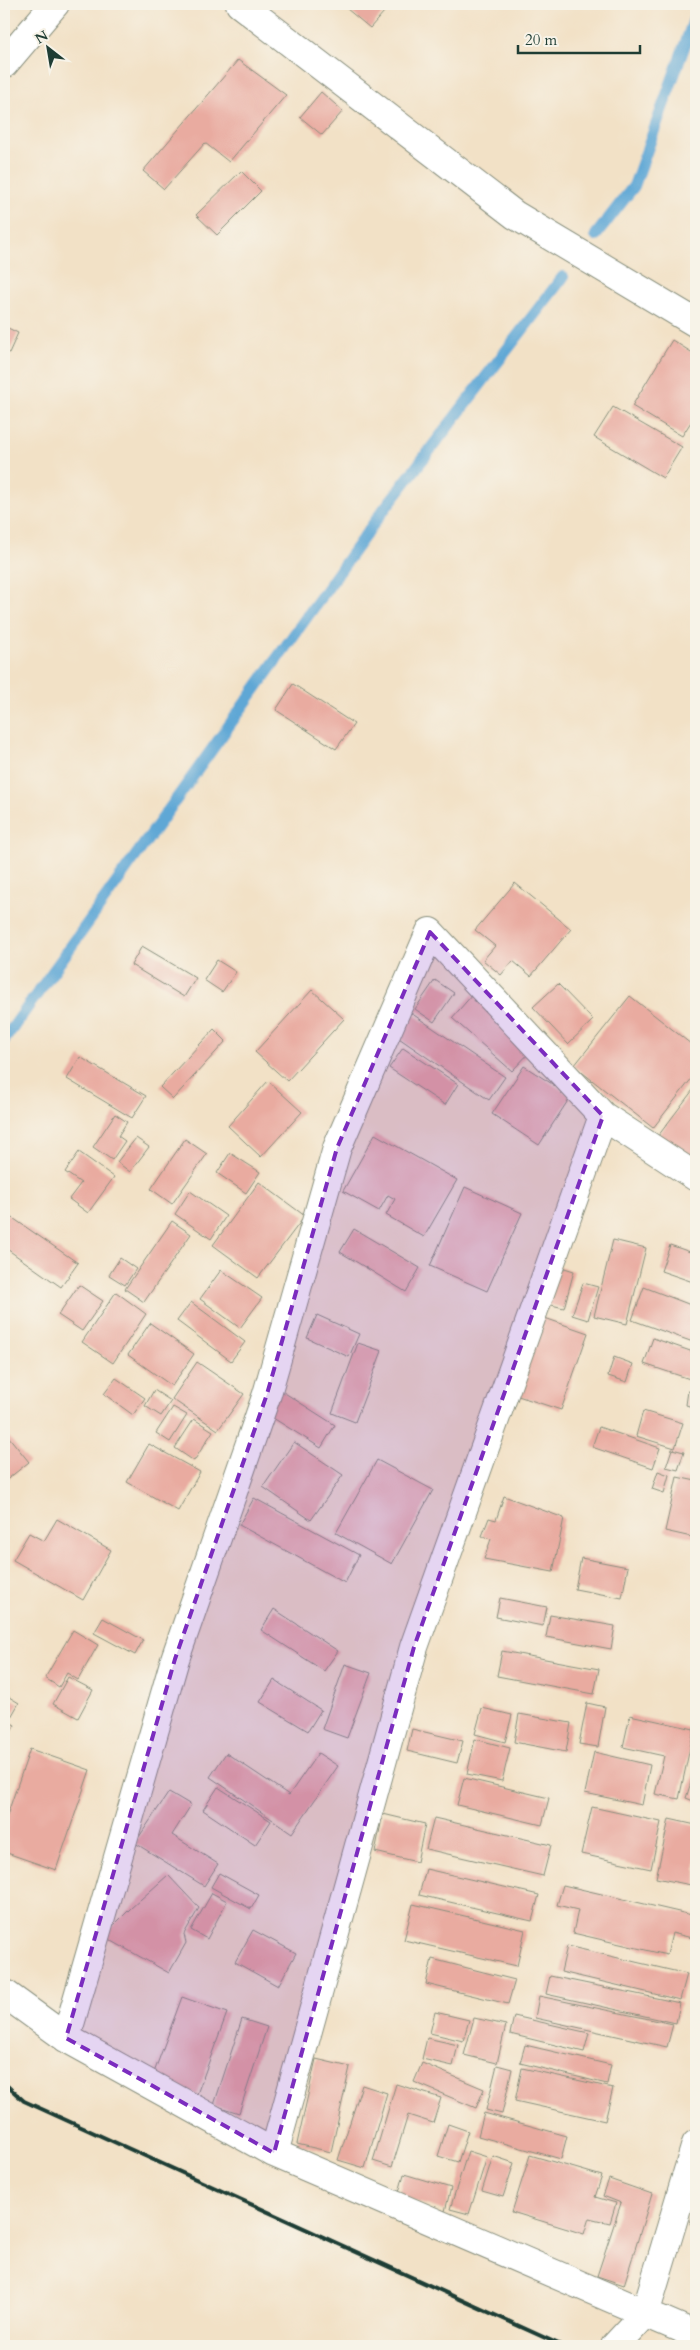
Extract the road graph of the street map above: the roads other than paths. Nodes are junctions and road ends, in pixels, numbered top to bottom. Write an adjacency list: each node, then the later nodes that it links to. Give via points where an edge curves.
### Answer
1 (55, 4): 3 (street)
2 (240, 4): 4 (street, via 516,215)
3 (4, 64)
4 (696, 322)
5 (603, 1116): 6 (street); 8 (street, via 430,932 337,1148 267,1394 175,1659); 10 (street, via 414,1647)
6 (696, 1177)
7 (4, 1992): 8 (street)
8 (66, 2038): 10 (street)
9 (696, 2144): 11 (street)
10 (274, 2153): 11 (street)
11 (645, 2314): 12 (street); 13 (street)
12 (696, 2335)
13 (616, 2346)

